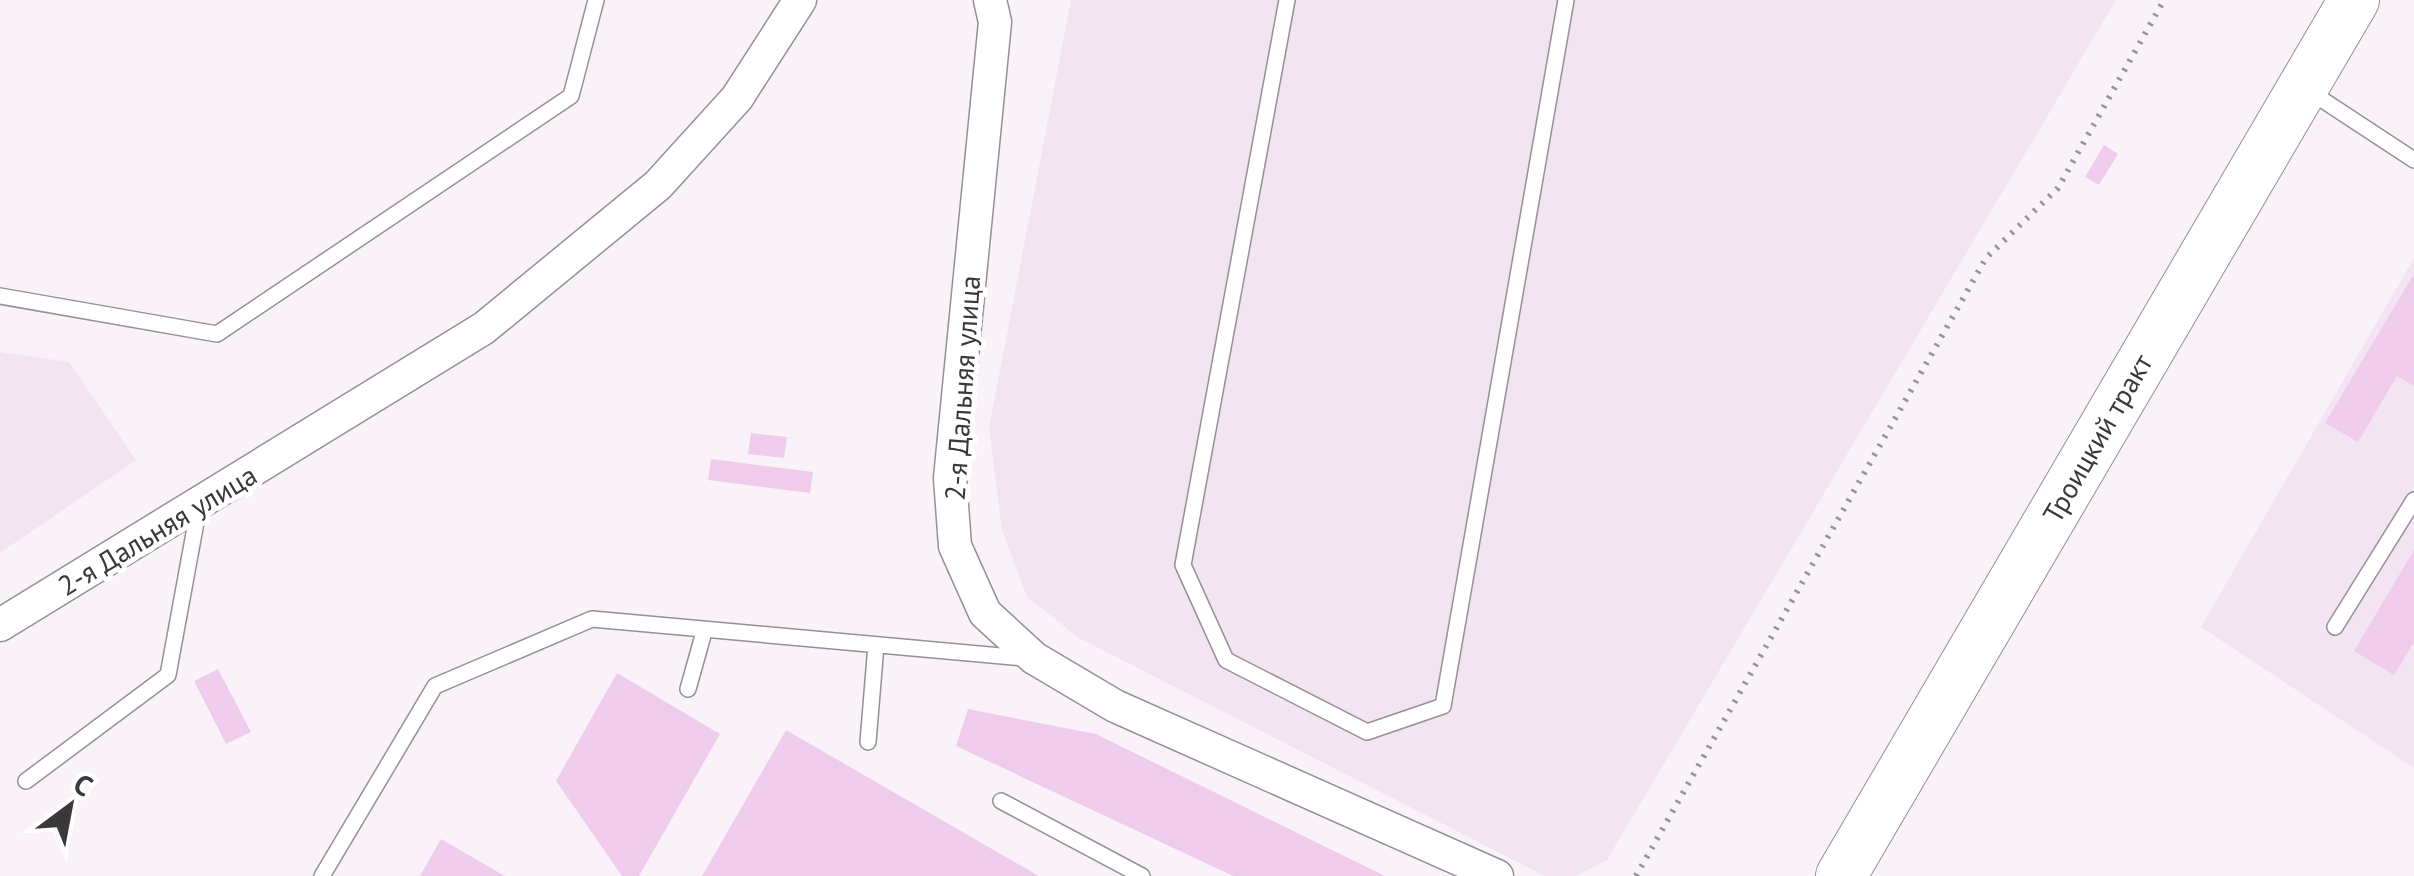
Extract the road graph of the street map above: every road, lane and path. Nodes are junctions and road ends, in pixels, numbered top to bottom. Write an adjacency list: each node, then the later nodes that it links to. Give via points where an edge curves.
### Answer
1 (596, 0): 10 (lane, via 571,96 217,334)
2 (800, 0): 12 (street, 2-я Дальняя улица, via 737,98 658,186 484,328)
3 (990, 0): 17 (street, 2-я Дальняя улица, via 995,22 950,478 956,546 985,612)
4 (1286, 0): 5 (lane, via 1183,566 1226,660 1367,732 1443,706)
5 (1566, 0)
6 (2164, 0): 25 (path, via 2058,188 1986,258)
7 (2354, 0): 8 (main road, Троицкий тракт)
8 (2303, 87): 9 (lane); 26 (main road, Троицкий тракт)
9 (2414, 160)
10 (0, 296)
11 (2414, 500): 14 (lane)
12 (198, 506): 13 (street, 2-я Дальняя улица); 20 (lane, via 168,675)
13 (0, 625)
14 (2335, 627)
15 (704, 632): 16 (lane); 18 (lane); 22 (lane, via 592,619 435,686)
16 (876, 646): 17 (lane); 19 (lane)
17 (1034, 658): 24 (street, 2-я Дальняя улица, via 1115,706)
18 (688, 689)
19 (868, 742)
20 (26, 780)
21 (1001, 801): 23 (lane)
22 (322, 876)
23 (1142, 876)
24 (1497, 876)
25 (1636, 876)
26 (1840, 876)

